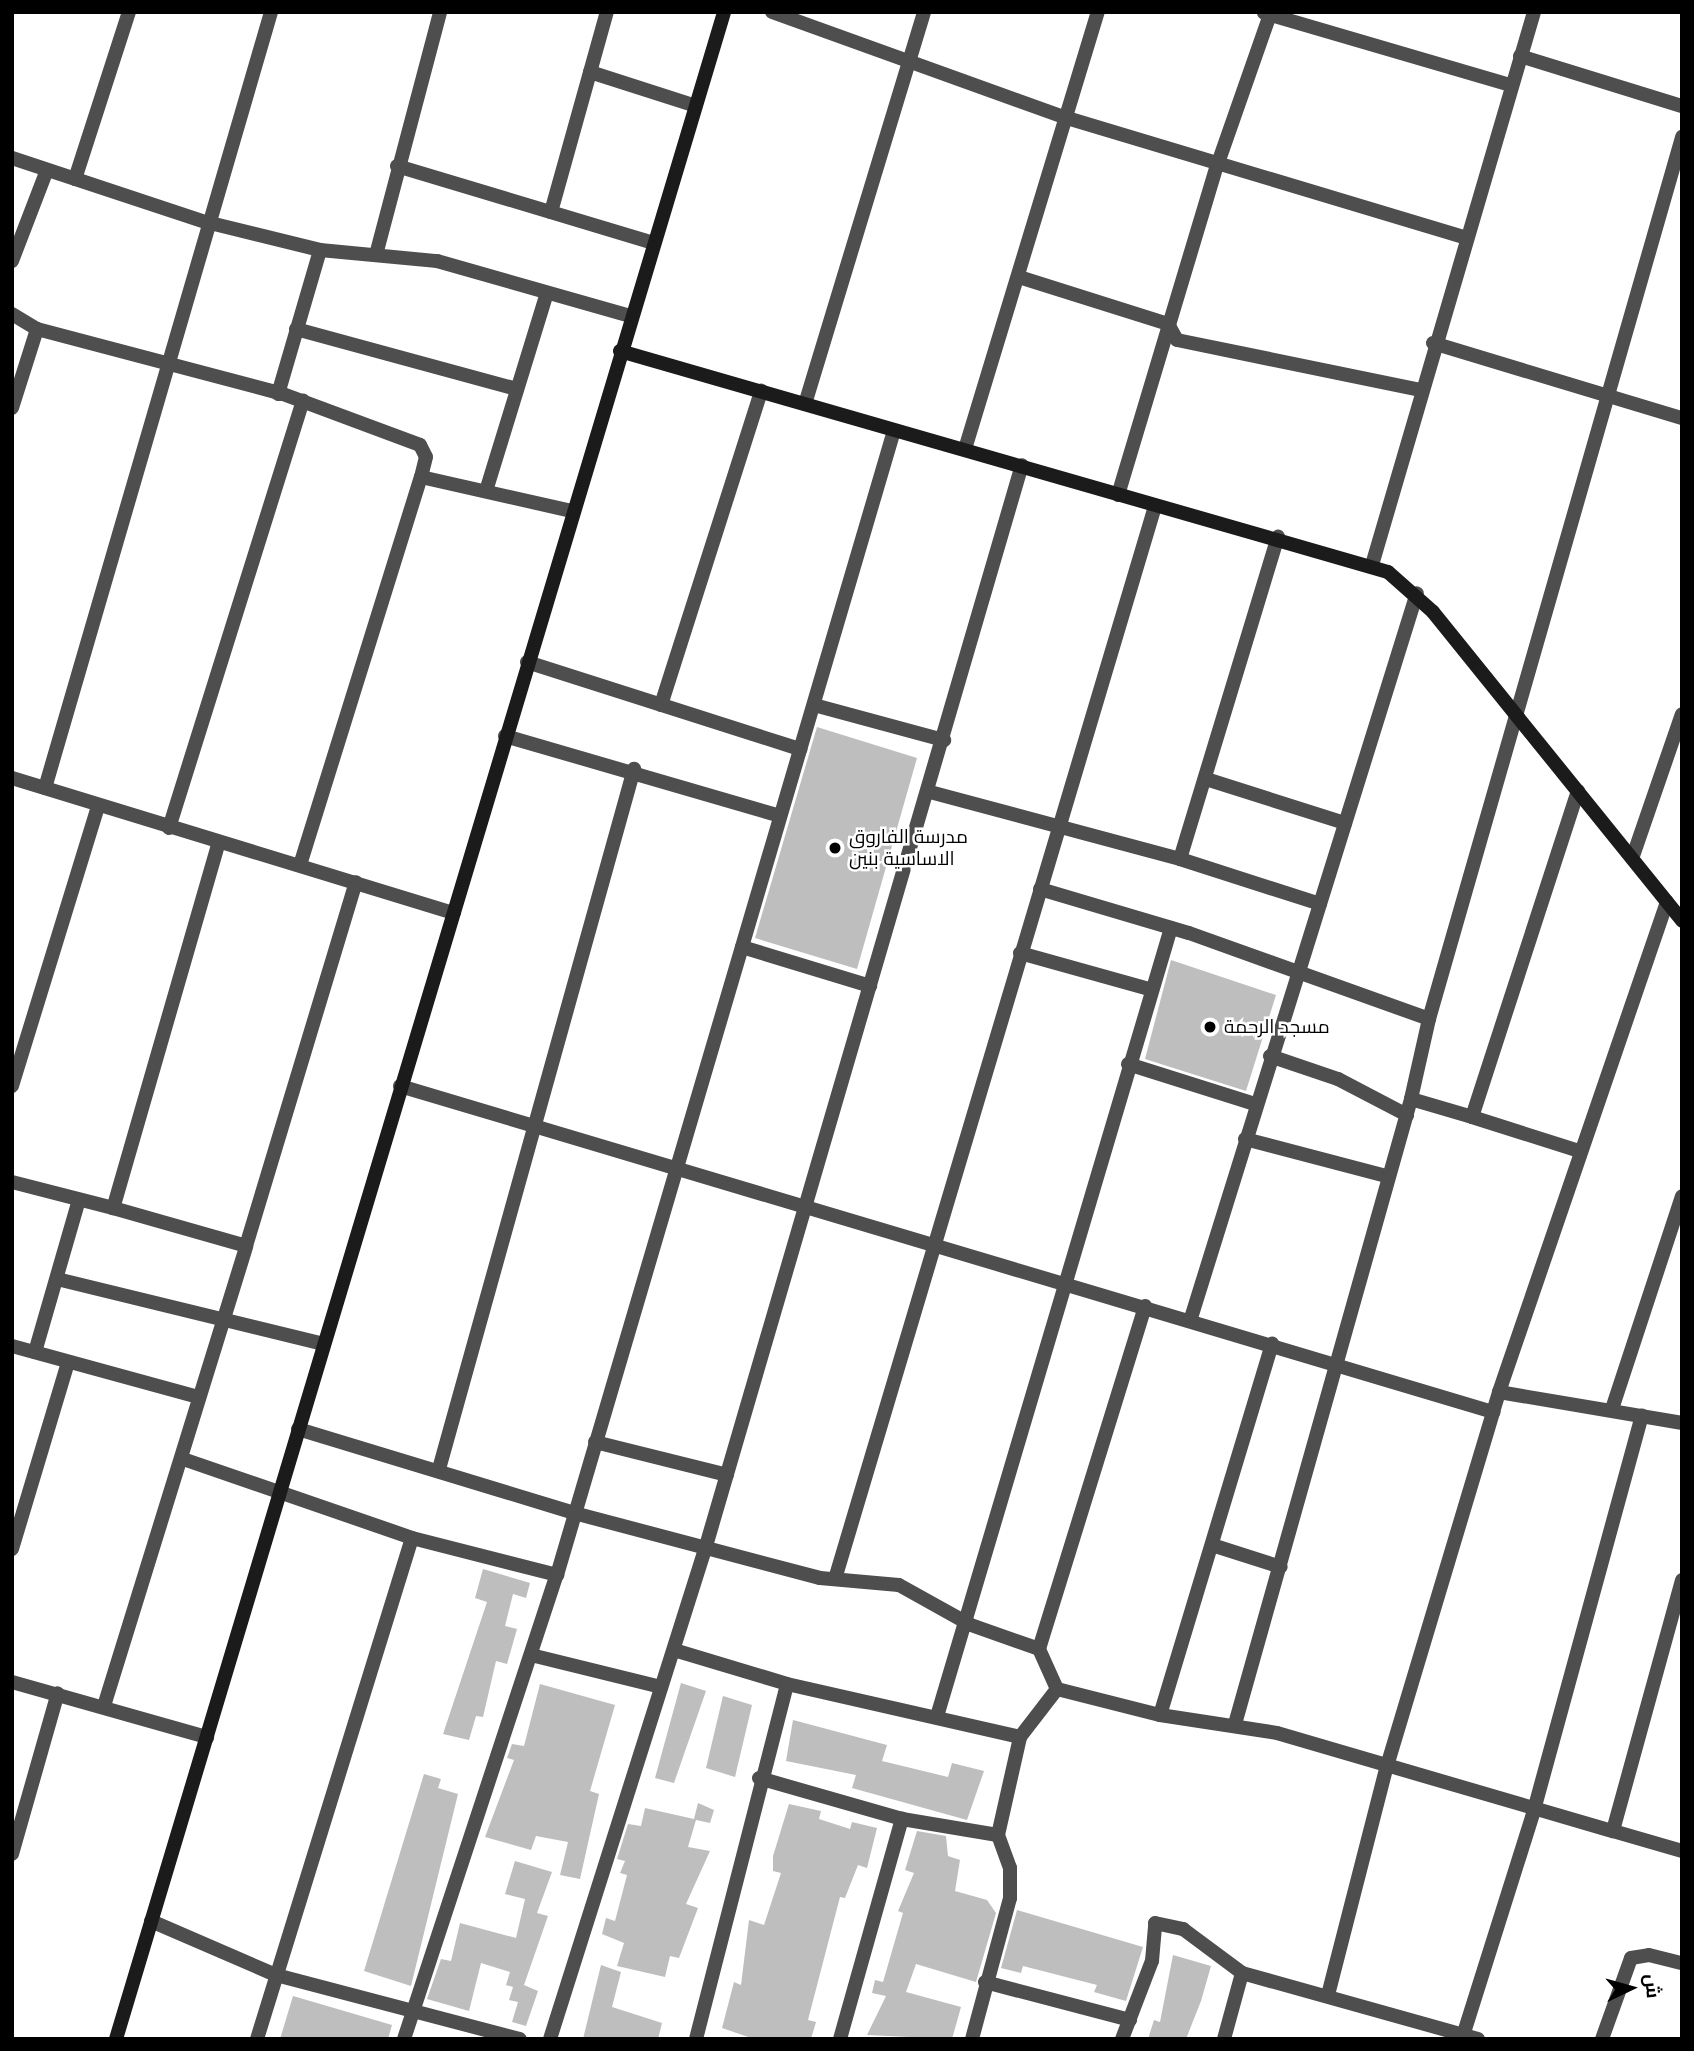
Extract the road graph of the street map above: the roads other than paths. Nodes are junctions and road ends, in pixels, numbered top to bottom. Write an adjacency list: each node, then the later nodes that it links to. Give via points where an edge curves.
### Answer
1 (129, 12): 23 (street)
2 (271, 12): 25 (street)
3 (440, 12): 20 (street)
4 (607, 12): 13 (street)
5 (724, 12): 15 (street)
6 (772, 12): 12 (street)
7 (924, 12): 12 (street)
8 (1098, 12): 17 (street)
9 (1534, 12): 11 (street)
10 (1268, 13): 14 (street); 21 (street)
11 (1520, 56): 14 (street); 16 (street)
12 (909, 60): 17 (street); 47 (street)
13 (590, 72): 15 (street); 24 (street)
14 (1511, 85): 26 (street)
15 (696, 106): 27 (street)
16 (1682, 106)
17 (1068, 118): 21 (street); 31 (street)
18 (1682, 137): 45 (street)
19 (12, 158): 22 (street)
20 (397, 166): 24 (street); 29 (street)
21 (1217, 166): 26 (street); 35 (street)
22 (47, 170): 23 (street); 30 (street)
23 (75, 179): 25 (street)
24 (551, 212): 27 (street)
25 (206, 222): 28 (street); 40 (street)
26 (1464, 237): 38 (street)
27 (653, 243): 34 (street)
28 (320, 250): 29 (street); 37 (street)
29 (377, 251): 32 (street)
30 (12, 261)
31 (1019, 277): 35 (street); 51 (street)
32 (547, 293): 34 (street); 41 (street)
33 (12, 314): 36 (street)
34 (630, 316): 39 (street)
35 (1168, 324): 42 (street, via 1177,340 1322,365); 55 (street)
36 (37, 329): 40 (street); 48 (street)
37 (296, 329): 41 (street); 44 (street)
38 (1433, 343): 42 (street); 45 (street)
39 (620, 351): 43 (street); 57 (street)
40 (167, 360): 44 (street); 72 (street)
41 (517, 389): 54 (street)
42 (1420, 390): 59 (street)
43 (761, 391): 47 (street); 62 (street)
44 (278, 394): 46 (street)
45 (1605, 394): 49 (street); 64 (street)
46 (303, 401): 53 (street, via 420,445 426,457); 79 (street)
47 (805, 404): 50 (street)
48 (12, 408)
49 (1682, 418)
50 (894, 431): 51 (street); 63 (street)
51 (965, 449): 52 (street)
52 (1022, 465): 55 (street); 67 (street)
53 (421, 477): 54 (street); 83 (street)
54 (486, 491): 57 (street)
55 (1118, 495): 56 (street)
56 (1155, 506): 58 (street); 78 (street)
57 (572, 511): 61 (street)
58 (1278, 537): 59 (street); 71 (street)
59 (1371, 565): 60 (street)
60 (1417, 593): 64 (street); 77 (street)
61 (527, 662): 62 (street); 66 (street)
62 (661, 705): 68 (street)
63 (814, 705): 67 (street); 68 (street)
64 (1515, 713): 73 (street); 96 (street)
65 (1682, 714): 81 (street)
66 (505, 736): 69 (street); 88 (street)
67 (944, 740): 74 (street)
68 (800, 749): 76 (street)
69 (634, 769): 76 (street); 105 (street)
70 (12, 778): 72 (street)
71 (1206, 779): 77 (street); 82 (street)
72 (45, 788): 75 (street)
73 (1578, 791): 81 (street); 104 (street)
74 (930, 792): 78 (street); 94 (street)
75 (98, 807): 79 (street); 99 (street)
76 (780, 816): 91 (street)
77 (1345, 823): 87 (street)
78 (1059, 827): 82 (street); 85 (street)
79 (169, 828): 80 (street)
80 (218, 845): 83 (street); 114 (street)
81 (1633, 856): 86 (street)
82 (1180, 859): 87 (street)
83 (300, 865): 84 (street)
84 (356, 882): 88 (street); 115 (street)
85 (1040, 889): 90 (street); 92 (street)
86 (1667, 902): 89 (street); 107 (street)
87 (1320, 904): 93 (street)
88 (454, 913): 100 (street)
89 (1682, 921)
90 (1171, 928): 93 (street); 95 (street)
91 (742, 947): 94 (street); 108 (street)
92 (1020, 953): 95 (street); 116 (street)
93 (1296, 969): 96 (street); 97 (street)
94 (870, 986): 113 (street)
95 (1149, 989): 98 (street)
96 (1429, 1019): 101 (street)
97 (1269, 1056): 102 (street); 103 (street, via 1338,1079)
98 (1128, 1064): 102 (street); 118 (street)
99 (12, 1086)
100 (400, 1086): 105 (street); 123 (street)
101 (1411, 1099): 103 (street); 104 (street)
102 (1255, 1104): 106 (street)
103 (1407, 1115): 109 (street)
104 (1472, 1117): 107 (street)
105 (535, 1126): 108 (street); 137 (street)
106 (1245, 1139): 109 (street); 120 (street)
107 (1579, 1151): 128 (street)
108 (677, 1167): 113 (street); 135 (street)
109 (1386, 1176): 127 (street)
110 (12, 1182): 112 (street)
111 (1682, 1196): 130 (street)
112 (79, 1200): 114 (street); 117 (street)
113 (806, 1206): 116 (street); 138 (street)
114 (113, 1209): 115 (street)
115 (246, 1246): 121 (street)
116 (931, 1246): 118 (street); 147 (street)
117 (57, 1279): 121 (street); 125 (street)
118 (1066, 1287): 119 (street); 149 (street)
119 (1145, 1306): 120 (street); 150 (street)
120 (1191, 1318): 122 (street)
121 (223, 1322): 123 (street); 129 (street)
122 (1272, 1343): 127 (street); 142 (street)
123 (323, 1344): 134 (street)
124 (12, 1346): 125 (street)
125 (35, 1352): 126 (street)
126 (68, 1362): 129 (street); 144 (street)
127 (1338, 1364): 131 (street); 145 (street)
128 (1499, 1392): 130 (street); 131 (street)
129 (199, 1397): 136 (street)
130 (1612, 1409): 132 (street)
131 (1493, 1412): 164 (street)
132 (1642, 1415): 133 (street); 166 (street)
133 (1682, 1423)
134 (298, 1429): 137 (street); 139 (street)
135 (595, 1442): 138 (street); 140 (street)
136 (183, 1459): 139 (street); 158 (street)
137 (439, 1469): 140 (street)
138 (727, 1475): 143 (street)
139 (280, 1493): 141 (street); 162 (street)
140 (574, 1513): 143 (street); 146 (street)
141 (412, 1538): 146 (street); 175 (street)
142 (1212, 1545): 145 (street); 160 (street)
143 (706, 1546): 147 (street); 151 (street)
144 (12, 1549)
145 (1281, 1567): 161 (street)
146 (557, 1575): 152 (street)
147 (835, 1579): 149 (street, via 899,1586)
148 (1682, 1580): 168 (street)
149 (962, 1620): 150 (street); 159 (street)
150 (1040, 1649): 156 (street)
151 (674, 1650): 154 (street); 155 (street)
152 (531, 1656): 155 (street); 178 (street)
153 (12, 1682): 157 (street)
154 (787, 1684): 159 (street); 165 (street)
155 (661, 1687): 185 (street)
156 (1057, 1689): 160 (street); 163 (street)
157 (58, 1693): 158 (street); 171 (street)
158 (104, 1706): 162 (street)
159 (938, 1713): 163 (street)
160 (1160, 1715): 161 (street)
161 (1235, 1724): 164 (street)
162 (207, 1737): 172 (street)
163 (1020, 1737): 169 (street)
164 (1387, 1766): 166 (street); 177 (street)
165 (760, 1778): 167 (street); 186 (street)
166 (1534, 1810): 168 (street); 180 (street)
167 (902, 1819): 169 (street); 187 (street)
168 (1613, 1831): 170 (street)
169 (998, 1835): 176 (street, via 1011,1883)
170 (1682, 1851)
171 (12, 1854)
172 (151, 1921): 175 (street); 181 (street)
173 (1682, 1964): 192 (street, via 1649,1955 1631,1958)
174 (1242, 1973): 177 (street); 179 (street, via 1183,1929 1155,1923 1152,1961); 190 (street)
175 (276, 1975): 178 (street); 182 (street)
176 (985, 1982): 179 (street); 188 (street)
177 (1328, 1995): 180 (street)
178 (413, 2007): 183 (street); 184 (street)
179 (1130, 2020): 189 (street)
180 (1462, 2037): 191 (street)
181 (116, 2039)
182 (257, 2039)
183 (404, 2039)
184 (520, 2039)
185 (550, 2039)
186 (696, 2039)
187 (840, 2039)
188 (972, 2039)
189 (1122, 2039)
190 (1224, 2039)
191 (1478, 2039)
192 (1602, 2039)

